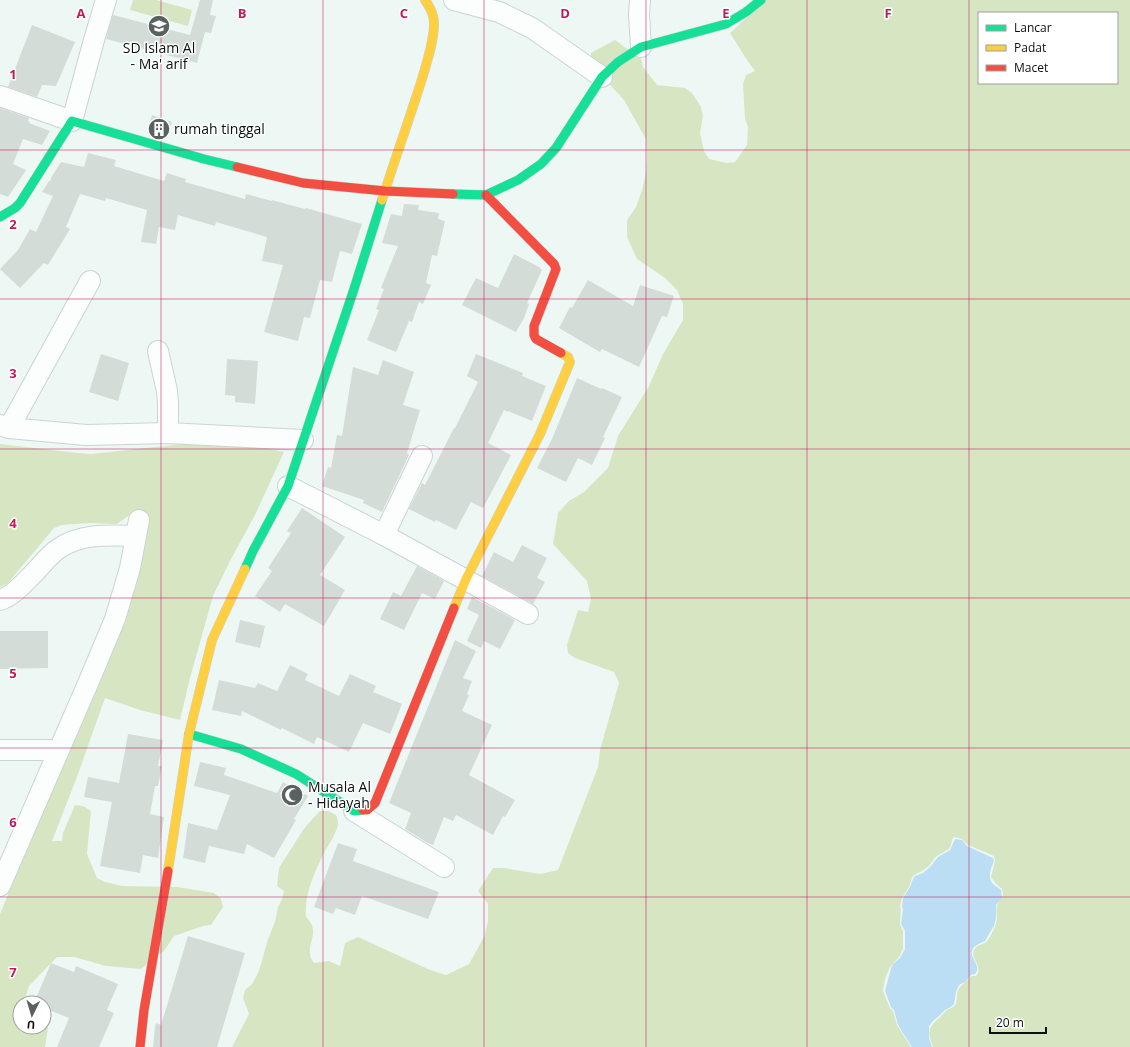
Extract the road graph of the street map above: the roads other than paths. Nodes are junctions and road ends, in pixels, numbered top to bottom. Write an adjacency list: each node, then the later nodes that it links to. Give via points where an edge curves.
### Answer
1 (106, 0): 9 (street)
2 (425, 0): 10 (street, via 434,21 433,41)
3 (454, 0): 7 (street, via 499,12 532,28)
4 (640, 0): 6 (street)
5 (761, 0): 6 (street, via 726,24)
6 (641, 47): 7 (street, via 618,62)
7 (602, 77): 11 (street, via 556,148 541,164 518,180)
8 (0, 96): 9 (street)
9 (72, 121): 10 (street, via 204,159 303,183); 12 (street, via 20,203)
10 (385, 191): 11 (street); 17 (street)
11 (486, 195): 21 (street, via 554,264 556,270 534,326 534,335 536,339 568,357 570,362 540,434)
12 (0, 217)
13 (90, 281): 15 (street)
14 (158, 351): 16 (street, via 167,390)
15 (4, 426): 16 (street, via 86,435)
16 (168, 433): 17 (street)
17 (303, 440): 19 (street)
18 (422, 456): 20 (street)
19 (288, 486): 20 (street); 24 (street, via 253,551 212,640)
20 (384, 535): 21 (street)
21 (466, 579): 23 (street); 27 (street, via 375,803 367,810)
22 (0, 600): 26 (street, via 21,587 58,549 71,542 137,528 130,568 114,619)
23 (528, 614)
24 (188, 734): 27 (street, via 241,749 290,771); 30 (street)
25 (0, 750): 26 (street)
26 (59, 750): 29 (street)
27 (354, 811): 28 (street)
28 (444, 867)
29 (0, 886)
30 (140, 1047)

